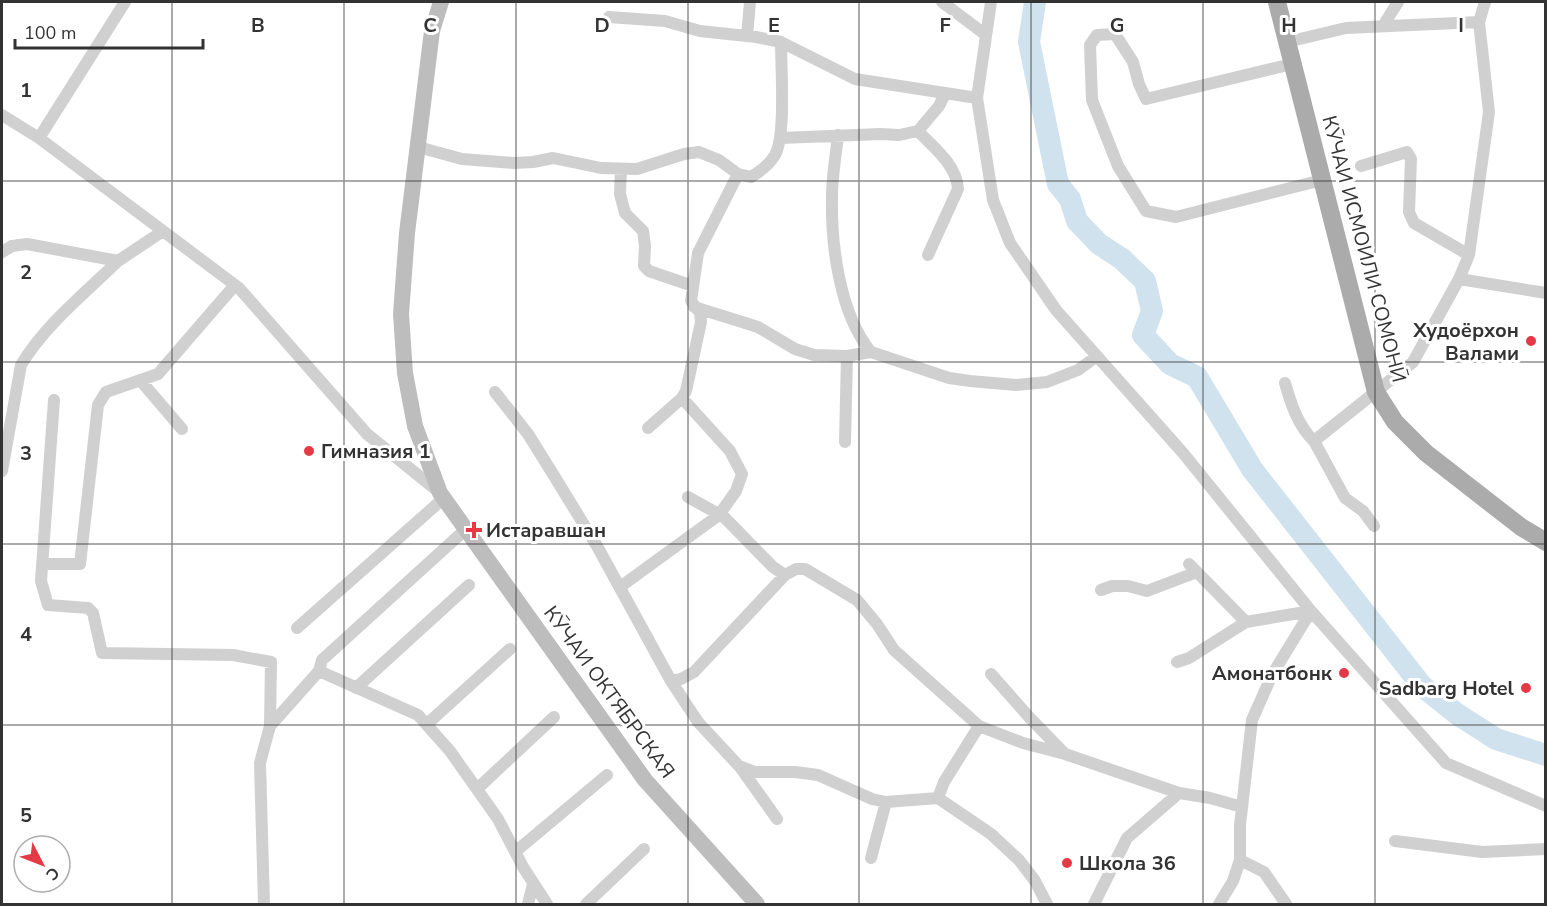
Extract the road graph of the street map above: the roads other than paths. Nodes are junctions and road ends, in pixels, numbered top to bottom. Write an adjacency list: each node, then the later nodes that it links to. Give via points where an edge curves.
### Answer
1 (125, 2): 22 (street)
2 (441, 2): 24 (main road, КӮЧАИ ОКТЯБРСКАЯ, via 432,31)
3 (750, 2): 13 (street)
4 (942, 2): 12 (street)
5 (990, 2): 12 (street)
6 (1276, 2): 15 (main road, КӮЧАИ ИСМОИЛИ СОМОНӢ)
7 (1398, 2): 11 (street)
8 (1485, 2): 10 (street)
9 (609, 17): 13 (street, via 665,21 700,31)
10 (1479, 22): 11 (street); 32 (street, via 1489,112)
11 (1383, 26): 15 (street, via 1346,28)
12 (986, 35): 18 (street)
13 (747, 36): 14 (street)
14 (781, 42): 17 (street, via 855,79); 23 (street)
15 (1287, 42): 16 (main road, КӮЧАИ ИСМОИЛИ СОМОНӢ)
16 (1293, 64): 28 (main road, КӮЧАИ ИСМОИЛИ СОМОНӢ); 28 (street, via 1146,99 1133,62 1115,34 1097,35 1090,45 1092,100 1118,166 1146,211 1176,217)
17 (945, 94): 18 (street); 20 (street)
18 (977, 98): 41 (street, via 993,200 1010,243 1056,310)
19 (2, 115): 22 (street)
20 (918, 131): 21 (street, via 899,135); 31 (street, via 958,178 958,189)
21 (838, 135): 23 (street); 39 (street, via 832,195 839,273 846,306)
22 (39, 138): 29 (street)
23 (781, 138): 27 (street, via 765,169 751,177)
24 (418, 147): 26 (street, via 462,159 533,162 553,158); 53 (main road, КӮЧАИ ОКТЯБРСКАЯ, via 400,314 415,426)
25 (1361, 166): 32 (street, via 1407,152 1411,159 1409,212 1414,222)
26 (621, 169): 27 (street, via 637,169 699,152); 36 (street, via 625,213 643,231 644,266)
27 (738, 174): 36 (street, via 698,253)
28 (1322, 180): 45 (main road, КӮЧАИ ИСМОИЛИ СОМОНӢ)
29 (163, 231): 33 (street); 35 (street)
30 (2, 252): 33 (street, via 27,244)
31 (928, 255)
32 (1469, 255): 34 (street)
33 (118, 261): 52 (street, via 72,303 21,365)
34 (1459, 279): 37 (street); 45 (street, via 1413,362)
35 (235, 285): 42 (street, via 158,374); 53 (street, via 367,434)
36 (693, 286): 38 (street)
37 (1545, 293)
38 (694, 307): 40 (street, via 758,327 795,349 814,355); 46 (street, via 701,322)
39 (871, 352): 40 (street); 41 (street, via 949,378 1016,385 1047,382 1078,370)
40 (848, 356): 51 (street)
41 (1097, 356): 64 (street, via 1183,453)
42 (140, 380): 49 (street); 59 (street, via 106,392 98,405 80,564)
43 (1285, 383): 50 (street, via 1305,433)
44 (495, 392): 62 (street, via 528,434)
45 (1376, 392): 50 (street); 58 (main road, КӮЧАИ ИСМОИЛИ СОМОНӢ, via 1395,422 1426,453)
46 (682, 398): 48 (street); 55 (street, via 730,451 742,474 736,491)
47 (54, 400): 59 (street)
48 (648, 428)
49 (182, 429)
50 (1314, 441): 56 (street, via 1345,498 1363,511)
51 (845, 442)
52 (2, 471)
53 (442, 495): 57 (main road, КӮЧАИ ОКТЯБРСКАЯ); 66 (street)
54 (688, 496): 55 (street)
55 (719, 515): 60 (street); 62 (street)
56 (1374, 526)
57 (466, 529): 69 (street, via 322,660); 98 (main road, КӮЧАИ ОКТЯБРСКАЯ, via 645,780)
58 (1545, 543)
59 (42, 564): 75 (street, via 41,581 48,605 88,608 93,613 102,654 233,655 271,662)
60 (785, 575): 71 (street, via 694,672); 76 (street, via 805,569 857,600 894,650)
61 (469, 585): 72 (street)
62 (620, 587): 71 (street)
63 (1101, 590): 65 (street, via 1128,586 1147,591 1193,568)
64 (1311, 611): 65 (street); 84 (street, via 1446,763); 85 (street, via 1272,675 1252,720)
65 (1246, 622): 68 (street)
66 (297, 628)
67 (510, 649): 74 (street)
68 (1177, 662)
69 (319, 671): 72 (street); 75 (street)
70 (991, 674): 77 (street)
71 (671, 681): 78 (street, via 698,722)
72 (356, 688): 74 (street, via 418,715)
73 (554, 717): 80 (street)
74 (427, 724): 80 (street)
75 (270, 726): 94 (street, via 260,763)
76 (980, 726): 77 (street); 82 (street)
77 (1065, 754): 81 (street)
78 (740, 766): 83 (street, via 755,772 818,775); 86 (street)
79 (607, 775): 90 (street)
80 (477, 789): 90 (street)
81 (1179, 793): 85 (street); 100 (street, via 1127,838)
82 (938, 798): 83 (street); 99 (street, via 991,834 1019,860)
83 (886, 802): 91 (street)
84 (1545, 806)
85 (1242, 807): 92 (street)
86 (777, 819)
87 (1395, 842): 89 (street, via 1482,852)
88 (644, 849): 97 (street)
89 (1545, 849)
90 (515, 852): 93 (street)
91 (871, 858)
92 (1240, 860): 101 (street); 102 (street, via 1264,872)
93 (533, 884): 95 (street); 96 (street)
94 (264, 904)
95 (528, 904)
96 (547, 904)
97 (586, 904)
98 (757, 904)
99 (1047, 904)
100 (1094, 904)
101 (1219, 904)
102 (1286, 904)

